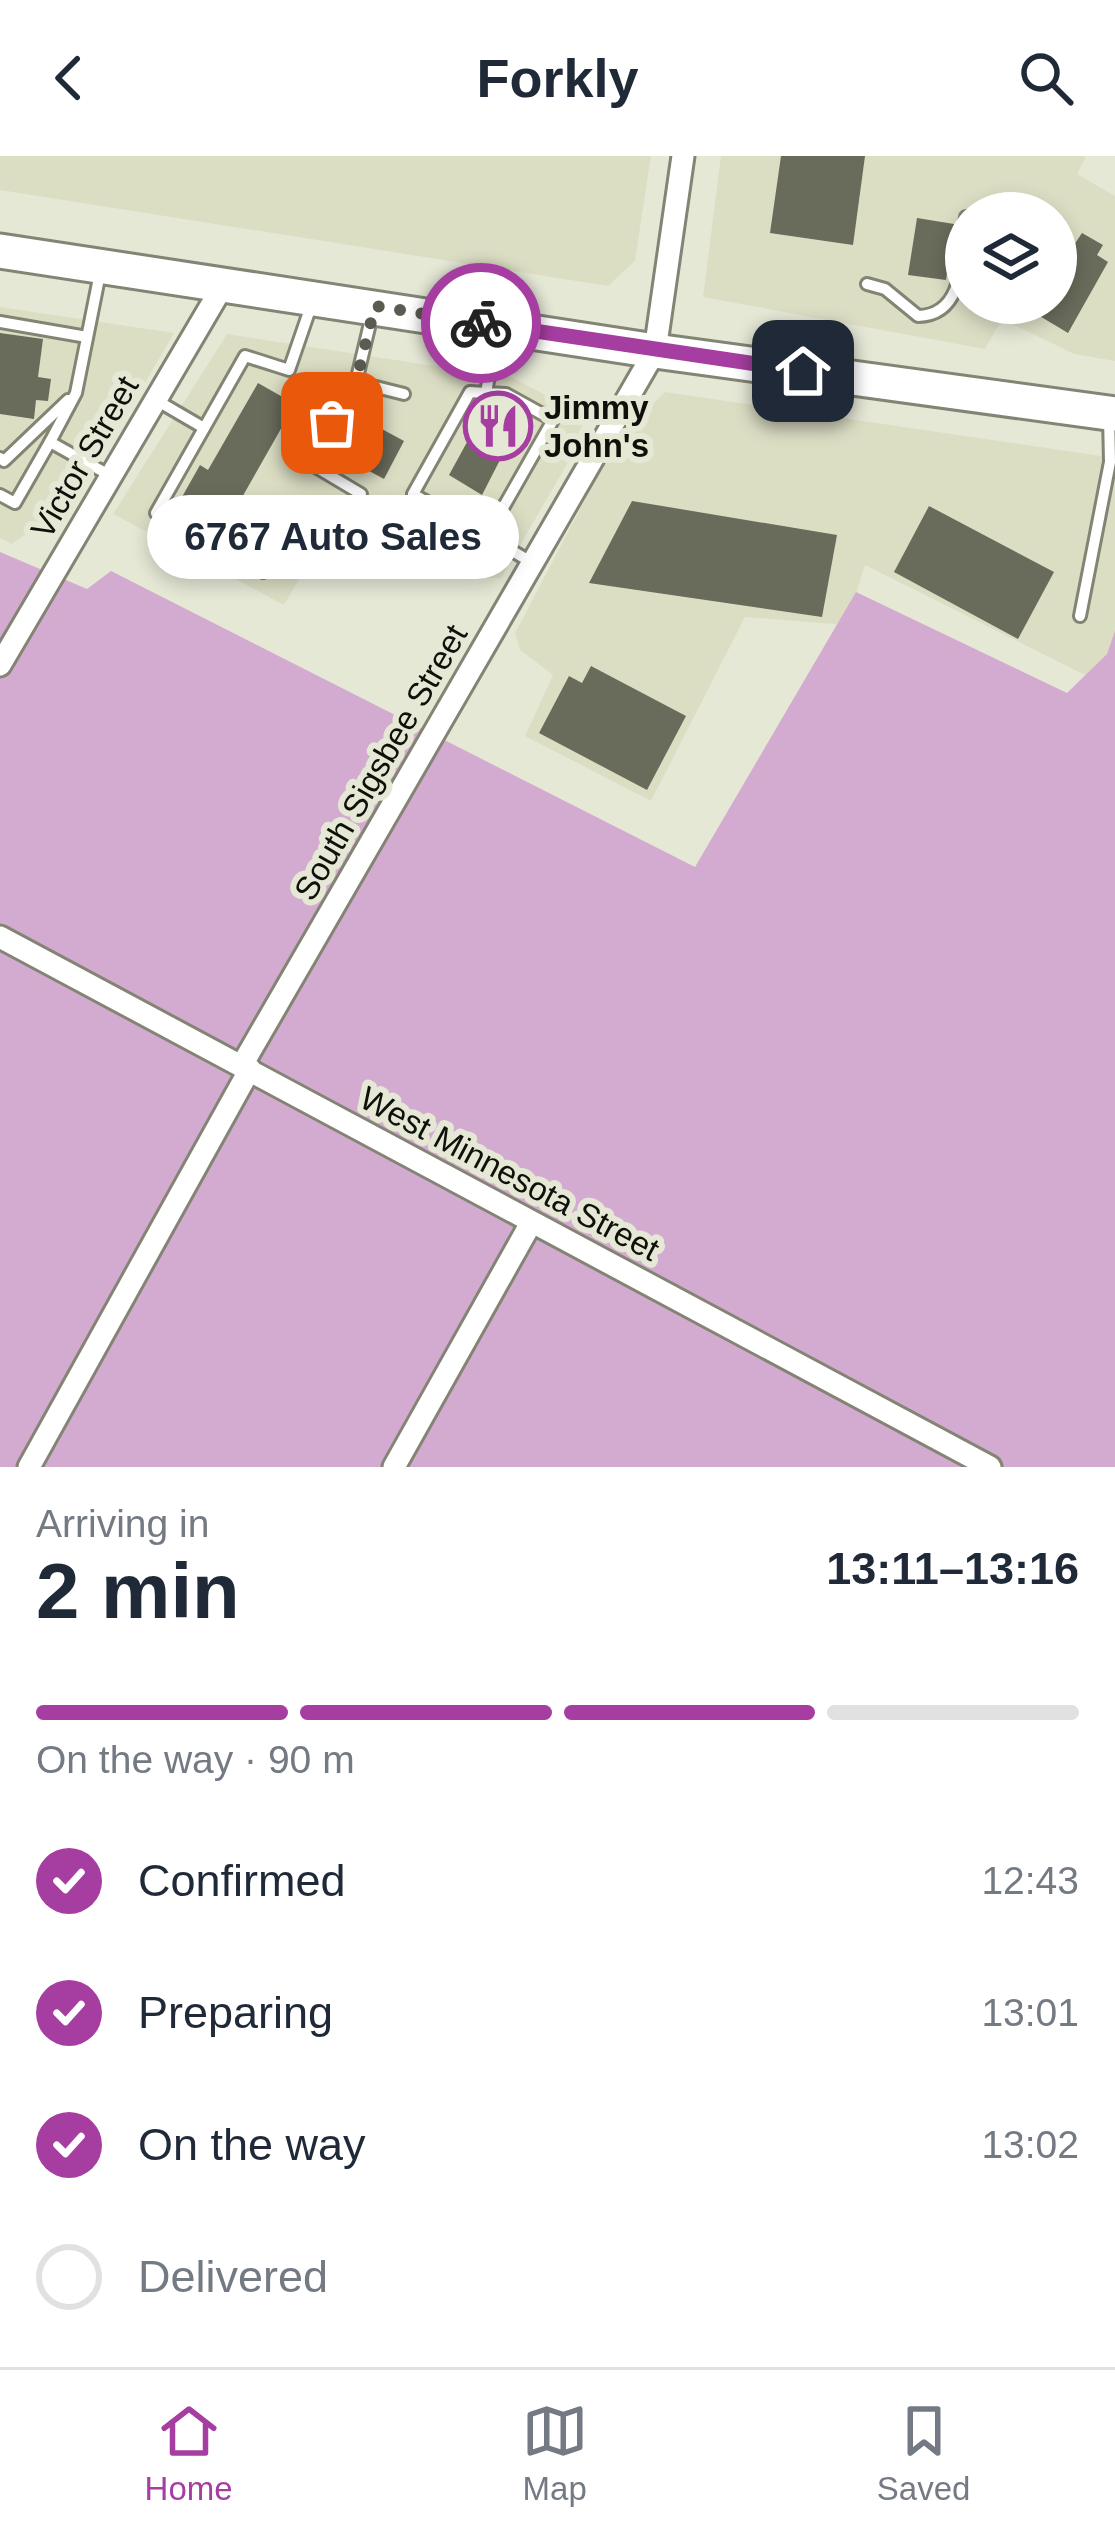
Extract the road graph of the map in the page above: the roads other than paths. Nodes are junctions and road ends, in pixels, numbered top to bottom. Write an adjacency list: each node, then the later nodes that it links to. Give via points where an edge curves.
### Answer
1 (682, 156): 12 (street, South Sigsbee Street)
2 (0, 251): 3 (main road)
3 (101, 265): 4 (main road); 11 (lane)
4 (225, 283): 6 (main road); 17 (street, Victor Street)
5 (867, 284): 8 (lane, via 918,316)
6 (314, 297): 7 (main road); 19 (lane, via 289,370 245,356)
7 (375, 306): 10 (main road); 13 (lane)
8 (945, 308)
9 (0, 322): 11 (lane)
10 (498, 326): 12 (main road); 15 (lane)
11 (87, 337): 14 (lane)
12 (655, 351): 18 (main road); 26 (street, South Sigsbee Street)
13 (356, 382): 16 (lane); 23 (lane, via 309,463)
14 (76, 393): 20 (lane); 21 (lane)
15 (486, 393): 25 (lane, via 506,394 553,420); 25 (lane, via 470,392 413,494)
16 (404, 394)
17 (156, 400): 19 (lane); 22 (street, Victor Street)
18 (1112, 413): 28 (lane)
19 (205, 428): 27 (lane, via 156,513)
20 (50, 442): 22 (lane); 24 (lane, via 15,503)
21 (0, 458)
22 (111, 476): 29 (street, Victor Street)
23 (361, 494)
24 (0, 495)
25 (487, 536): 26 (lane)
26 (533, 563): 31 (street, South Sigsbee Street)
27 (263, 572)
28 (1080, 616)
29 (0, 665)
30 (0, 937): 31 (street, West Minnesota Street)
31 (246, 1067): 32 (street, West Minnesota Street); 33 (street, South Sigsbee Street)
32 (531, 1223): 34 (street); 35 (street, West Minnesota Street)
33 (29, 1467)
34 (394, 1467)
35 (990, 1467)

